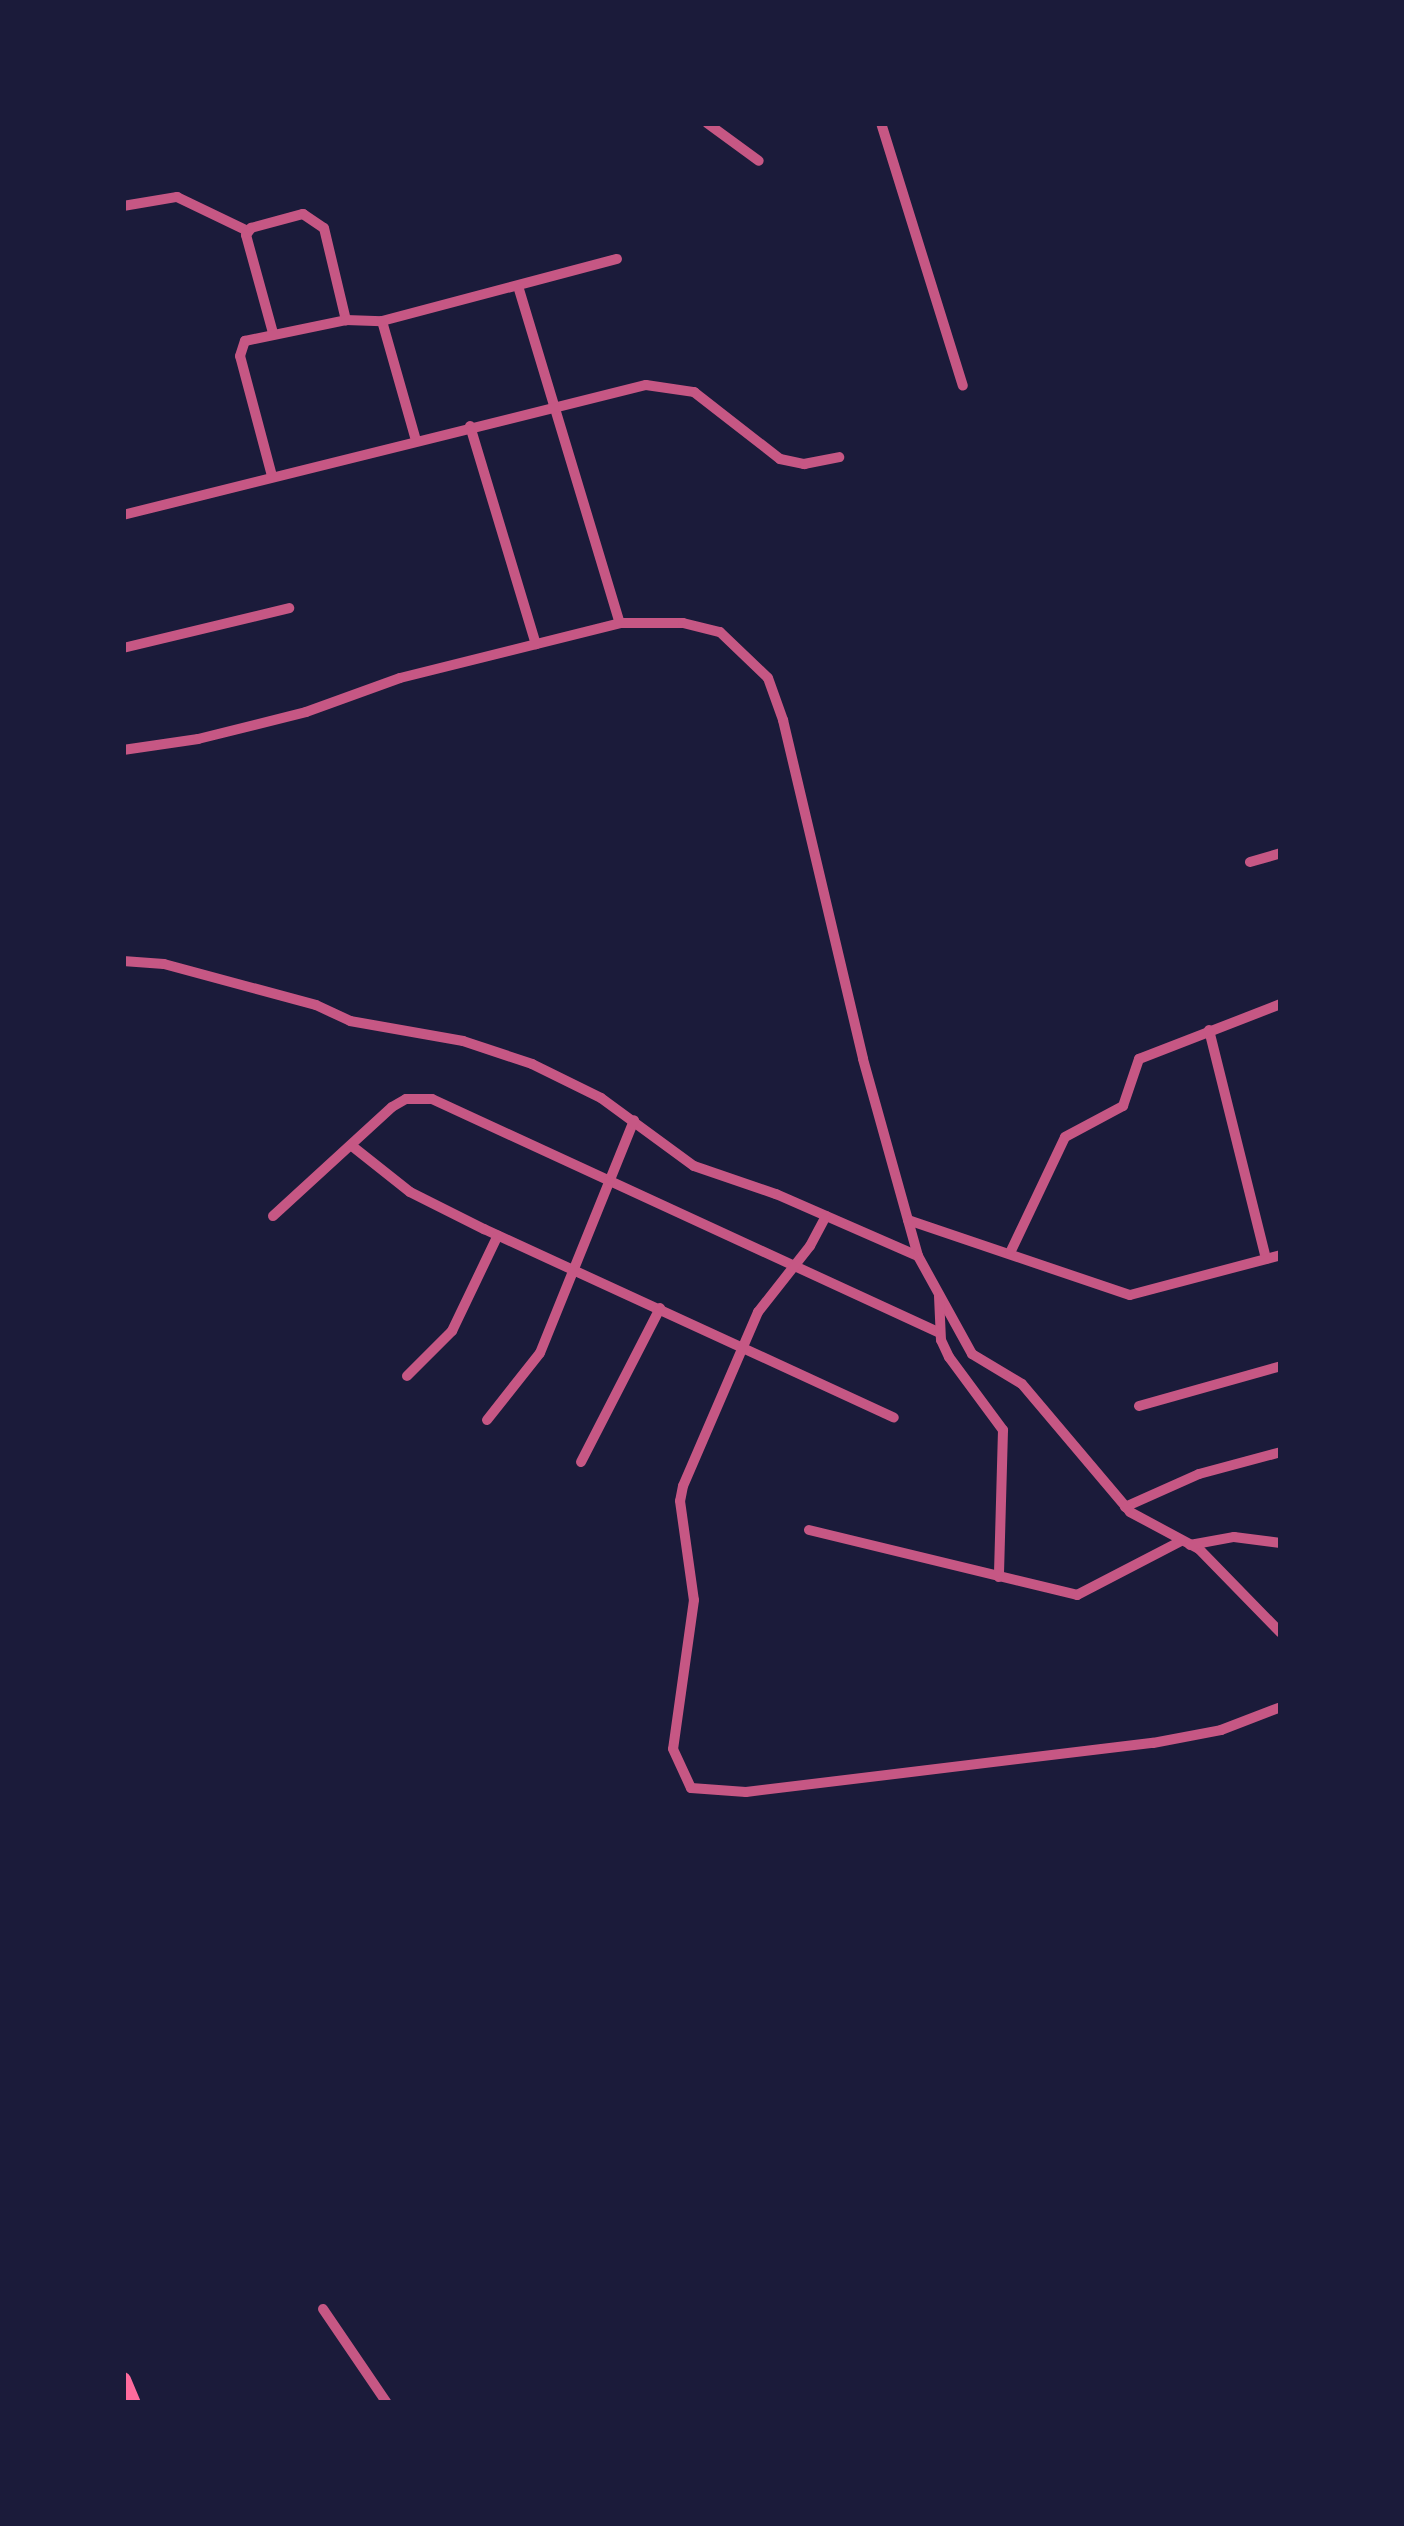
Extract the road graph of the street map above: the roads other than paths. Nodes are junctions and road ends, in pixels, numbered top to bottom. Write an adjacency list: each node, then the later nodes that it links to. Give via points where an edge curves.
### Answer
1 (707, 123): 3 (street)
2 (881, 123): 11 (street)
3 (759, 161)
4 (123, 206): 5 (street, via 177,196)
5 (248, 231): 8 (street, via 303,214 319,221); 10 (street)
6 (617, 259): 7 (street)
7 (518, 286): 9 (street); 12 (street)
8 (346, 320): 9 (street); 10 (street)
9 (382, 321): 14 (street)
10 (273, 333): 16 (street, via 245,341 240,356)
11 (963, 386)
12 (554, 406): 13 (street); 15 (street, via 646,385 674,387 730,416 780,459); 19 (street)
13 (470, 426): 14 (street); 20 (street)
14 (416, 440): 16 (street)
15 (839, 457)
16 (272, 476): 17 (street)
17 (123, 515)
18 (289, 608): 21 (street)
19 (620, 623): 20 (street); 33 (street, via 720,632 768,678)
20 (536, 644): 22 (street, via 284,717)
21 (123, 648)
22 (123, 750)
23 (1281, 853): 24 (street)
24 (1250, 862)
25 (123, 961): 28 (street, via 164,964 350,1021 463,1041 532,1064)
26 (1281, 1004): 27 (street)
27 (1209, 1030): 35 (street, via 1145,1054 1123,1106 1066,1137); 38 (street)
28 (634, 1120): 30 (street); 32 (street, via 694,1166)
29 (352, 1146): 30 (street, via 392,1107 419,1097); 31 (street); 34 (street, via 410,1192)
30 (610, 1179): 39 (street); 40 (street)
31 (273, 1216)
32 (826, 1216): 37 (street); 39 (street)
33 (908, 1220): 35 (street); 37 (street)
34 (497, 1235): 40 (street); 46 (street, via 452,1331)
35 (1010, 1253): 38 (street, via 1130,1295)
36 (1281, 1255): 38 (street)
37 (918, 1256): 41 (street)
38 (1266, 1259)
39 (797, 1263): 43 (street); 44 (street)
40 (573, 1269): 42 (street); 49 (street, via 526,1377)
41 (939, 1293): 43 (street); 52 (street, via 973,1354 1022,1384)
42 (660, 1308): 44 (street); 51 (street)
43 (940, 1333): 56 (street, via 1003,1430)
44 (743, 1345): 48 (street); 58 (street, via 680,1501 694,1600 673,1749 691,1788 746,1792 1153,1743)
45 (1281, 1366): 47 (street)
46 (407, 1376)
47 (1138, 1406)
48 (894, 1418)
49 (487, 1420)
50 (1281, 1452): 52 (street, via 1199,1474)
51 (581, 1462)
52 (1125, 1507): 54 (street)
53 (809, 1530): 56 (street)
54 (1185, 1543): 55 (street); 56 (street, via 1088,1593); 57 (street, via 1230,1575)
55 (1281, 1543)
56 (999, 1577)
57 (1281, 1633)
58 (1281, 1707)
59 (323, 2309): 62 (street)
60 (123, 2380): 61 (main road)
61 (133, 2403)
62 (387, 2403)

